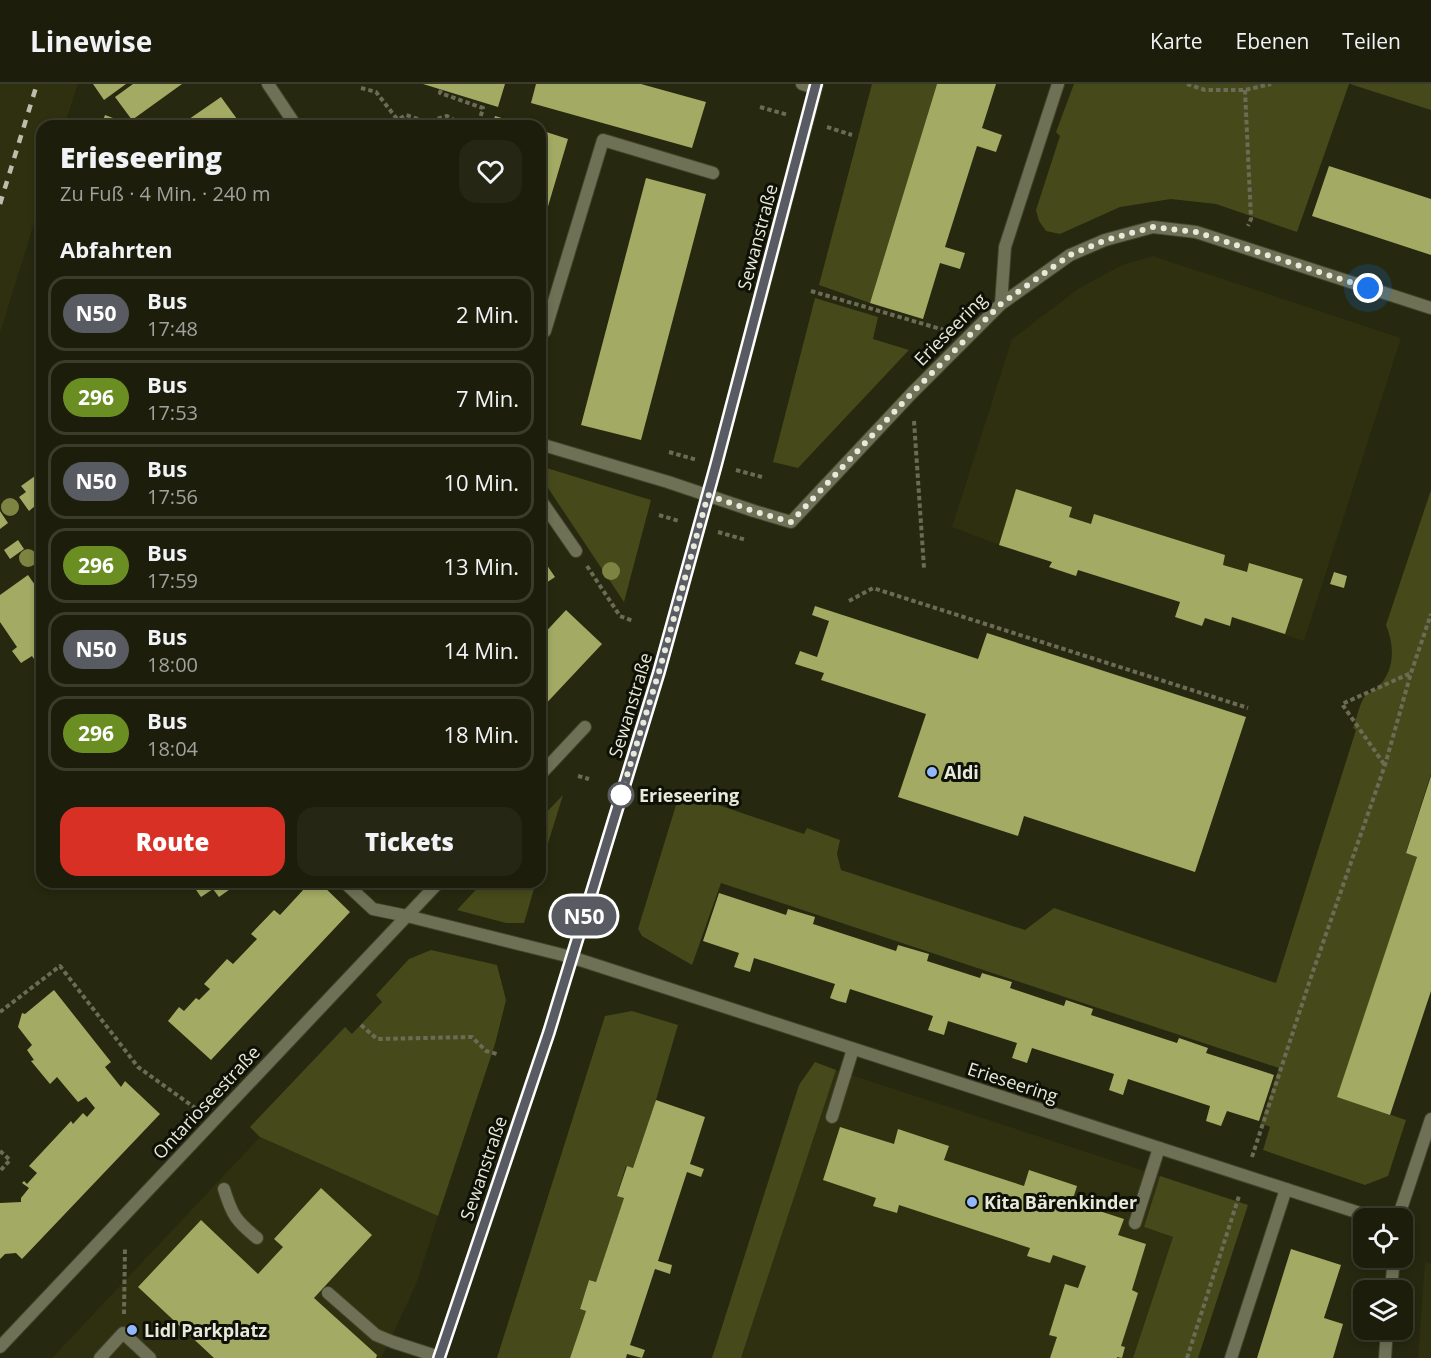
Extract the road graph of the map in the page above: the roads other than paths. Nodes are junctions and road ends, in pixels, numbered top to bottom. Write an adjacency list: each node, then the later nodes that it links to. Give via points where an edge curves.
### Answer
1 (268, 84): 5 (street)
2 (802, 84): 4 (street, Sewanstraße)
3 (1058, 84): 7 (street, via 1005,247)
4 (816, 86): 11 (street, Sewanstraße)
5 (292, 120)
6 (713, 173): 9 (street, via 603,140)
7 (1001, 304): 8 (street, Erieseering, via 1070,255 1153,227 1196,232); 11 (street, Erieseering, via 791,522)
8 (1431, 308)
9 (546, 328)
10 (546, 446): 11 (street)
11 (708, 495): 19 (street, Sewanstraße, via 659,672)
12 (546, 508): 13 (street)
13 (576, 551)
14 (585, 727): 15 (street)
15 (546, 769)
16 (350, 888): 18 (street, Erieseering, via 373,909)
17 (433, 888): 18 (street, Ontarioseestraße)
18 (406, 916): 19 (street, Erieseering); 32 (street, Ontarioseestraße)
19 (571, 957): 20 (street, Erieseering); 35 (street, Sewanstraße)
20 (853, 1048): 21 (street); 23 (street, Erieseering)
21 (832, 1117)
22 (1431, 1119): 26 (street)
23 (1159, 1148): 25 (street, Erieseering); 28 (street)
24 (224, 1189): 29 (street, via 230,1209)
25 (1286, 1189): 27 (street, Erieseering); 36 (street)
26 (1401, 1208)
27 (1353, 1211)
28 (1135, 1223)
29 (257, 1238)
30 (328, 1293): 35 (street, via 376,1335)
31 (1387, 1340): 37 (street)
32 (0, 1347)
33 (100, 1358): 34 (street, via 123,1333)
34 (150, 1358)
35 (439, 1358)
36 (1232, 1358)
37 (1385, 1358)

